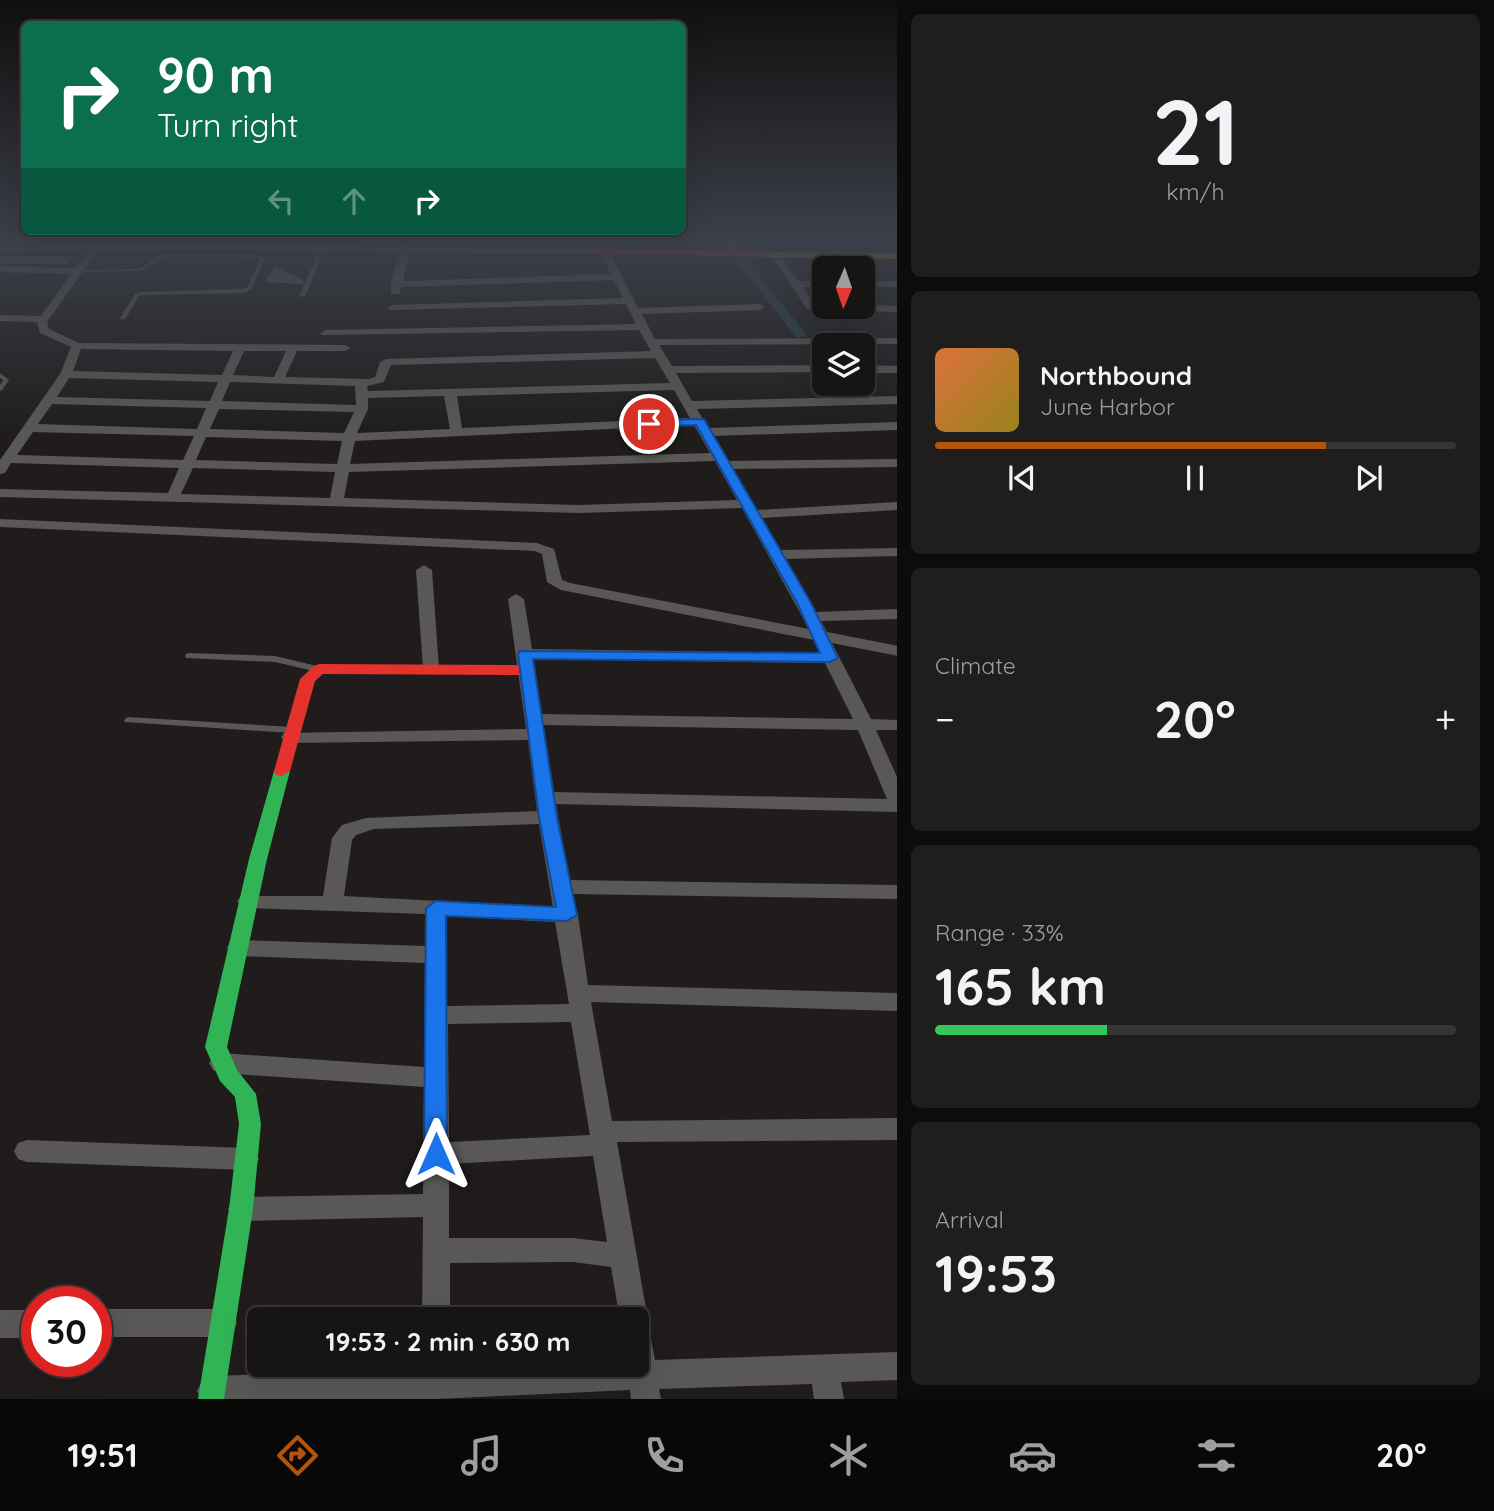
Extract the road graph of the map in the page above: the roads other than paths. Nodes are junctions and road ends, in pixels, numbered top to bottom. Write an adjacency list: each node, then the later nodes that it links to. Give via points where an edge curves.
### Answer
1 (53, 307): 10 (street)
2 (130, 307): 9 (lane)
3 (529, 307): 6 (street)
4 (632, 307): 11 (street)
5 (823, 307): 7 (street)
6 (393, 309): 13 (street)
7 (897, 309)
8 (0, 318): 10 (street)
9 (123, 318)
10 (45, 319): 15 (street, via 44,331)
11 (643, 327): 13 (street); 19 (street)
12 (326, 333): 13 (street)
13 (388, 333)
14 (897, 341): 19 (street, via 772,340)
15 (76, 346): 16 (street); 24 (street)
16 (240, 347): 17 (street); 26 (street)
17 (293, 348): 18 (street); 27 (street)
18 (345, 348)
19 (656, 348): 22 (street); 29 (street, via 396,361 383,365 378,382)
20 (812, 367): 22 (street)
21 (875, 369): 23 (street)
22 (670, 370): 28 (street)
23 (897, 370)
24 (66, 374): 26 (street); 32 (street)
25 (0, 375): 30 (lane, via 6,380)
26 (225, 379): 27 (street); 34 (street)
27 (278, 380): 29 (street)
28 (679, 386): 31 (street); 35 (street)
29 (361, 388): 31 (street); 36 (street)
30 (0, 389)
31 (450, 393): 41 (street)
32 (48, 400): 34 (street); 39 (street)
33 (897, 400): 35 (street)
34 (216, 405): 36 (street); 40 (street)
35 (690, 405): 37 (street)
36 (362, 410): 42 (street)
37 (703, 426): 38 (street); 41 (street); 43 (street)
38 (897, 426)
39 (29, 428): 40 (street); 45 (street)
40 (201, 433): 42 (street); 46 (street)
41 (457, 434): 42 (street)
42 (349, 437): 47 (street)
43 (723, 461): 44 (street); 47 (street); 52 (street)
44 (897, 463)
45 (4, 465): 46 (street)
46 (187, 465): 47 (street); 49 (street)
47 (344, 468): 50 (street)
48 (0, 493): 49 (street)
49 (172, 499): 50 (street)
50 (336, 503): 52 (street)
51 (897, 506): 52 (street)
52 (750, 509): 55 (street)
53 (0, 523): 60 (street, via 537,547 549,552 555,582 566,587)
54 (897, 552): 55 (street)
55 (777, 555): 59 (street)
56 (424, 570): 66 (street)
57 (516, 599): 64 (street)
58 (897, 614): 59 (street)
59 (811, 617): 60 (street)
60 (821, 636): 61 (street); 63 (street)
61 (897, 651)
62 (189, 656): 65 (lane, via 275,659)
63 (830, 658): 64 (street); 68 (street)
64 (526, 662): 66 (main road); 70 (street)
65 (320, 669): 66 (main road); 71 (main road, via 308,679)
66 (431, 669)
67 (128, 720): 71 (lane)
68 (863, 724): 69 (street); 70 (street); 72 (street)
69 (897, 725)
70 (535, 726): 71 (street); 73 (street)
71 (291, 733): 76 (main road)
72 (897, 804): 73 (street)
73 (547, 808): 74 (street); 77 (street, via 386,822 349,830 342,838)
74 (561, 887): 75 (street); 79 (street)
75 (897, 892)
76 (248, 901): 77 (street); 80 (main road)
77 (332, 903): 78 (street)
78 (436, 908): 79 (street); 81 (street)
79 (567, 915): 83 (street)
80 (238, 948): 81 (street); 85 (main road, via 216,1047)
81 (436, 955): 84 (street)
82 (897, 1002): 83 (street)
83 (581, 1003): 84 (street); 88 (street)
84 (436, 1015): 86 (street)
85 (221, 1063): 86 (street); 91 (main road, via 245,1094 250,1124)
86 (436, 1078): 90 (street)
87 (897, 1129): 88 (street)
88 (604, 1138): 90 (street); 95 (street)
89 (27, 1151): 91 (street)
90 (436, 1154): 92 (street)
91 (246, 1159): 93 (main road)
92 (436, 1205): 93 (street); 94 (street)
93 (241, 1209): 98 (main road)
94 (436, 1251): 95 (street, via 573,1250); 96 (street)
95 (624, 1256): 97 (street)
96 (436, 1307)
97 (632, 1307)
98 (223, 1323): 101 (street); 107 (main road)
99 (0, 1324): 100 (street)
100 (21, 1324)
101 (112, 1324)
102 (897, 1366): 103 (street)
103 (824, 1367): 106 (street); 108 (street)
104 (414, 1377): 107 (street)
105 (468, 1377): 106 (street)
106 (644, 1388)
107 (211, 1395)
108 (829, 1399)

